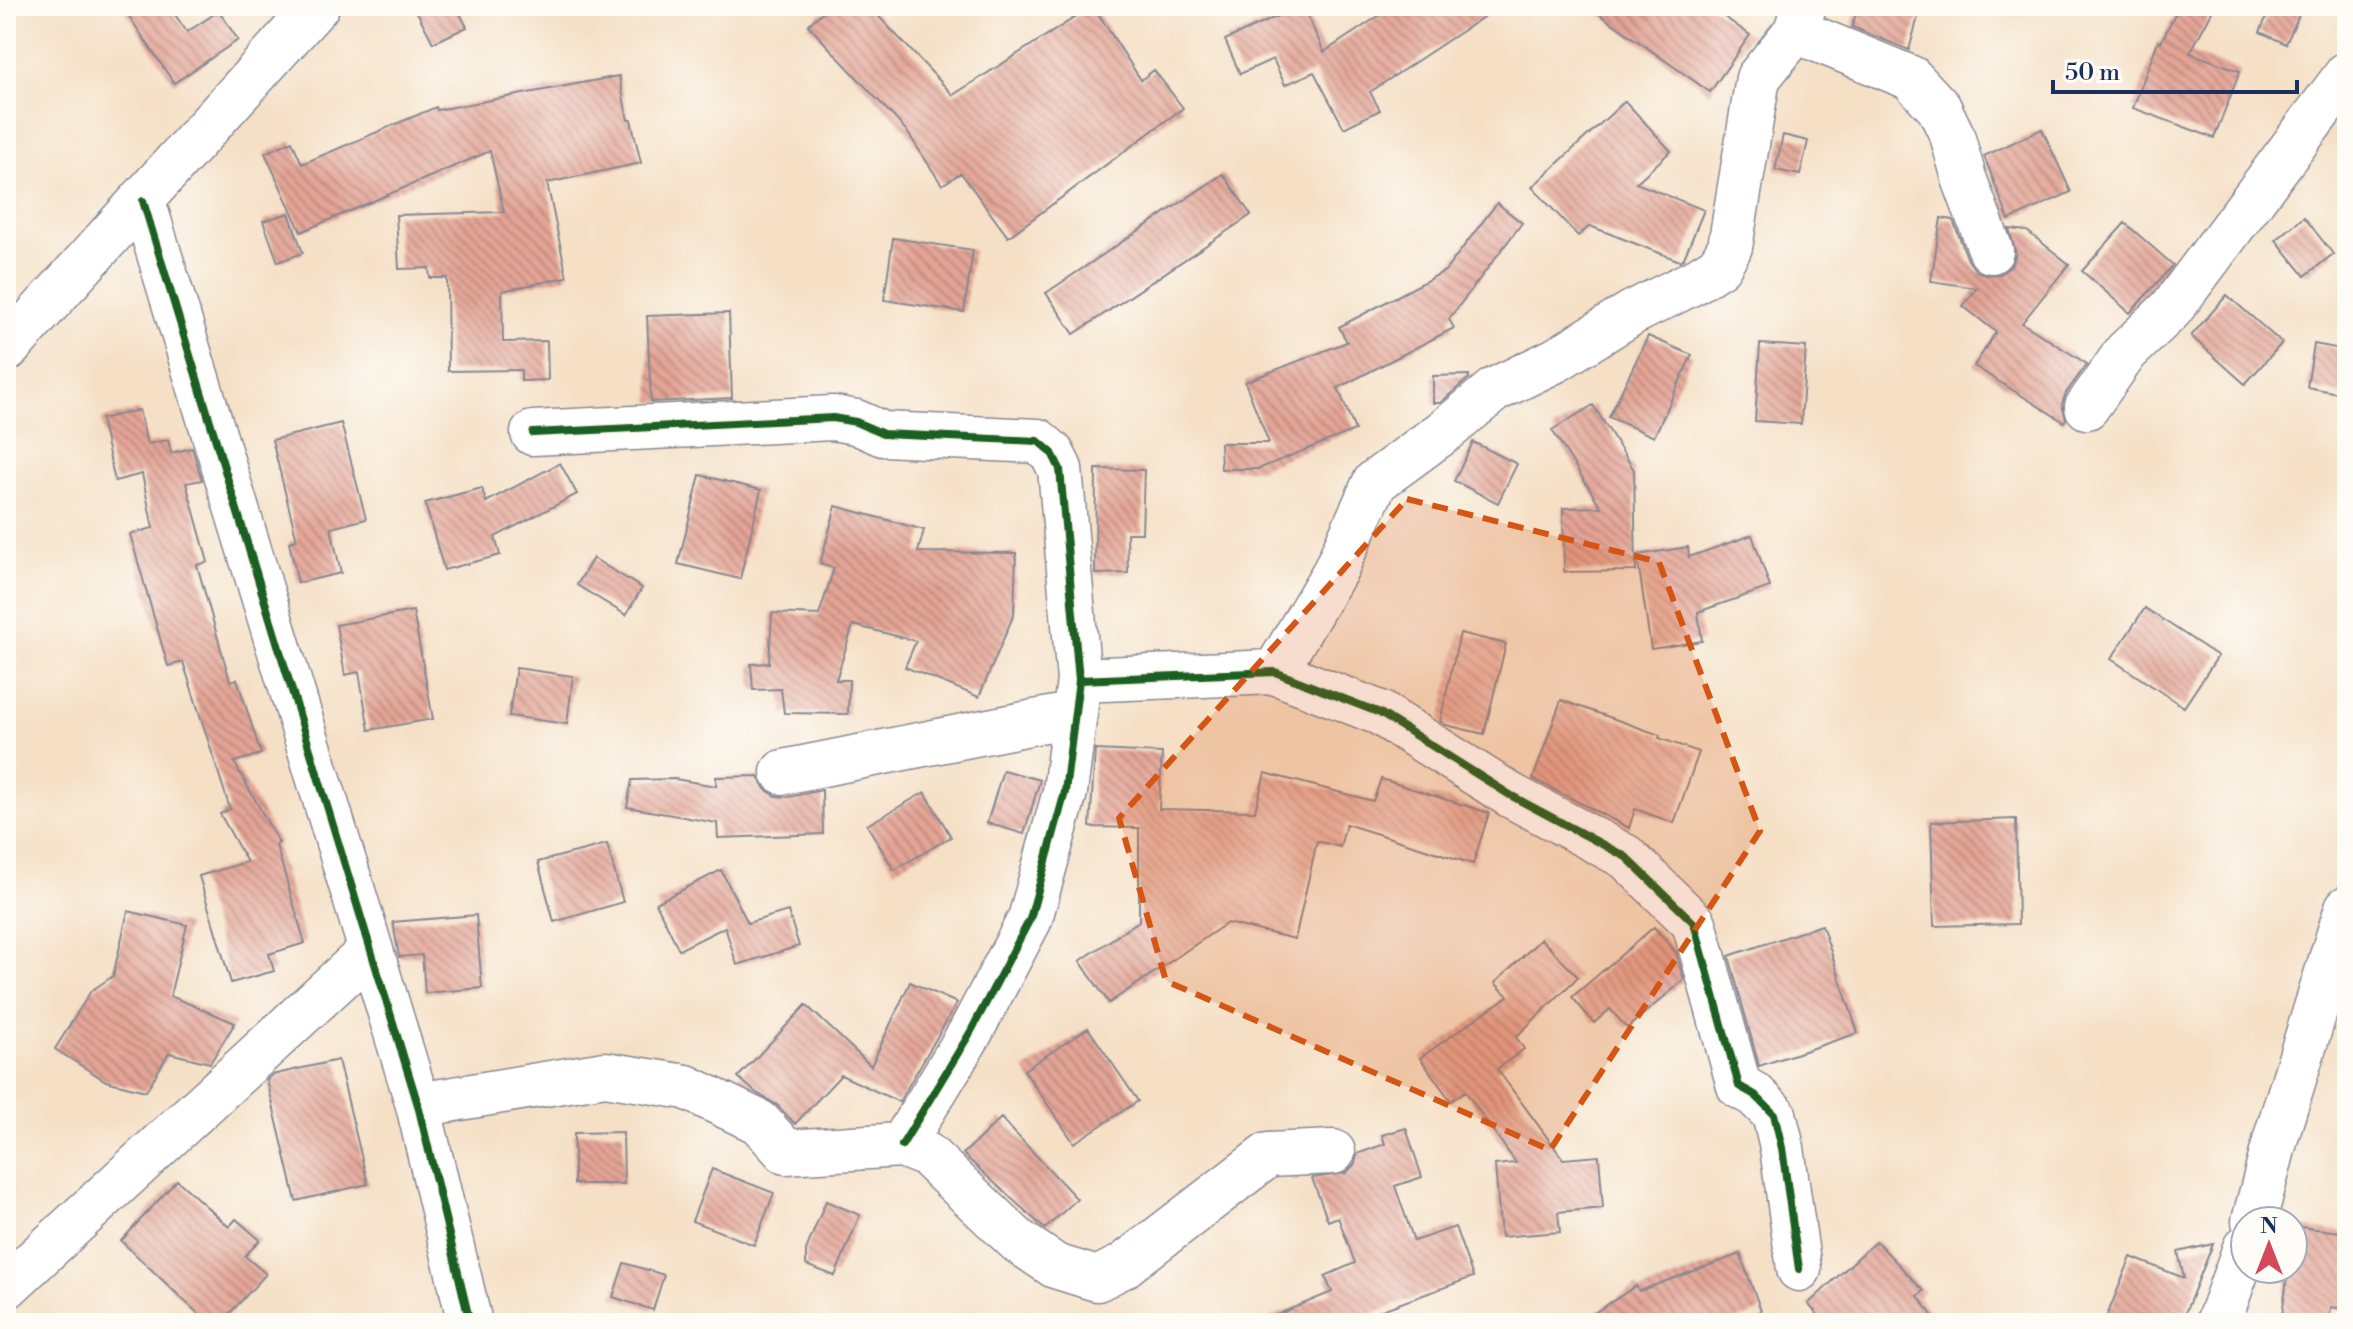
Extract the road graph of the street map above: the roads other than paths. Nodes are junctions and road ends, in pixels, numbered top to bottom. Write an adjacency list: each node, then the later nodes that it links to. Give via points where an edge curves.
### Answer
1 (300, 13): 4 (street)
2 (1800, 19): 5 (street, via 1911,78 1939,108); 9 (street, via 1758,78 1730,247 1719,266 1494,390 1375,482 1335,571)
3 (2347, 74): 7 (street, via 2171,309 2126,352)
4 (143, 201): 6 (street); 13 (street)
5 (1991, 251)
6 (7, 345)
7 (2087, 407)
8 (533, 433): 10 (street, via 813,417 856,422 883,434 1038,441 1060,469)
9 (1275, 672): 10 (street); 18 (street, via 1380,713 1510,795 1626,857 1694,923 1739,1086 1774,1114)
10 (1077, 697): 11 (street); 15 (street, via 1065,792 1030,919)
11 (783, 772)
12 (2347, 908): 17 (street)
13 (371, 950): 14 (street); 20 (street)
14 (418, 1105): 15 (street, via 605,1074 686,1087 759,1122 786,1152); 21 (street)
15 (902, 1145): 16 (street, via 927,1155 1018,1241 1055,1266 1097,1279 1123,1266 1268,1155)
16 (1333, 1152)
17 (2258, 1205)
18 (1799, 1269)
19 (2232, 1285): 22 (street)
20 (6, 1287)
21 (470, 1323)
22 (2218, 1323)

